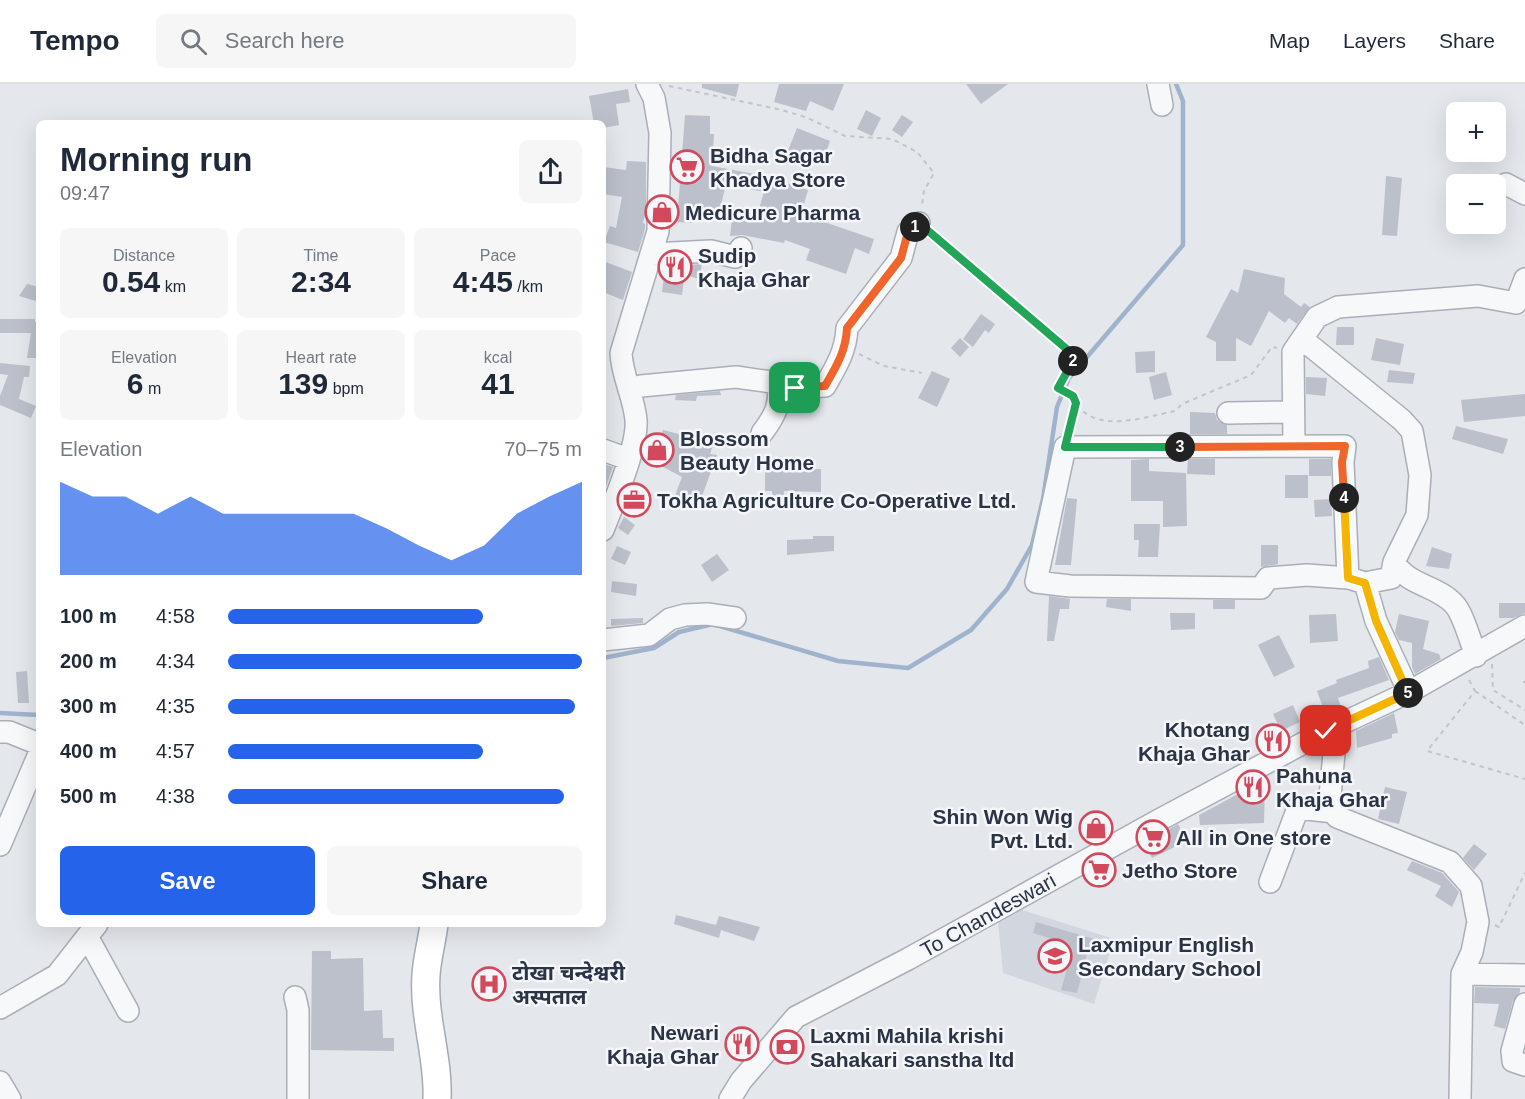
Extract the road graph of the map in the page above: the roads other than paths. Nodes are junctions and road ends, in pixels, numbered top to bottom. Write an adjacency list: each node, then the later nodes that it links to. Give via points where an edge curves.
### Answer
1 (655, 85): 6 (street, via 660,201)
2 (1506, 184): 3 (street)
3 (1525, 194)
4 (919, 223): 9 (street, via 908,232 901,258 847,328 847,342 825,386 795,388)
5 (741, 248): 6 (street, via 735,257 711,251)
6 (652, 254): 10 (street, via 621,353)
7 (1525, 279): 8 (street, via 1516,303 1478,296 1338,308 1317,317)
8 (1298, 346): 11 (street); 18 (street, via 1412,431 1420,475 1417,515)
9 (778, 383): 10 (street, via 736,377); 13 (street, via 780,398 774,418)
10 (629, 390): 16 (street, via 636,423)
11 (1293, 412): 12 (street); 14 (street)
12 (1228, 413)
13 (762, 433)
14 (1294, 446): 19 (street, via 1345,446 1342,462); 19 (street, via 1065,447 1036,582 1070,586 1261,588 1268,578 1307,575)
15 (606, 451): 16 (street)
16 (628, 459): 17 (street)
17 (606, 521)
18 (1394, 562): 19 (street, via 1391,578); 23 (street, via 1402,574 1455,604)
19 (1356, 580): 24 (street)
20 (735, 618): 22 (street, via 685,615 670,619 649,635)
21 (1525, 626): 23 (street, To Chandeswari)
22 (606, 640)
23 (1484, 659): 24 (street, To Chandeswari)
24 (1409, 692): 25 (street, To Chandeswari)
25 (1326, 731): 29 (street, via 1334,753 1329,807); 46 (street, To Chandeswari, via 796,1017)
26 (0, 732): 27 (street)
27 (36, 743)
28 (36, 761): 30 (street)
29 (1334, 812): 31 (street, via 1298,808); 34 (street, via 1347,821 1450,862 1471,886 1478,922 1472,952)
30 (0, 845)
31 (1270, 882)
32 (434, 927): 45 (main road, via 426,975 432,1053 438,1076)
33 (93, 931): 38 (street, via 57,975); 39 (street)
34 (1462, 974): 35 (street); 42 (street)
35 (1525, 975)
36 (295, 997): 44 (street)
37 (1525, 1004): 40 (street, via 1512,1051 1513,1061)
38 (0, 1008)
39 (128, 1011)
40 (1525, 1065)
41 (0, 1082): 43 (street)
42 (1462, 1098)
43 (9, 1099)
44 (298, 1099)
45 (437, 1099)
46 (730, 1099)

